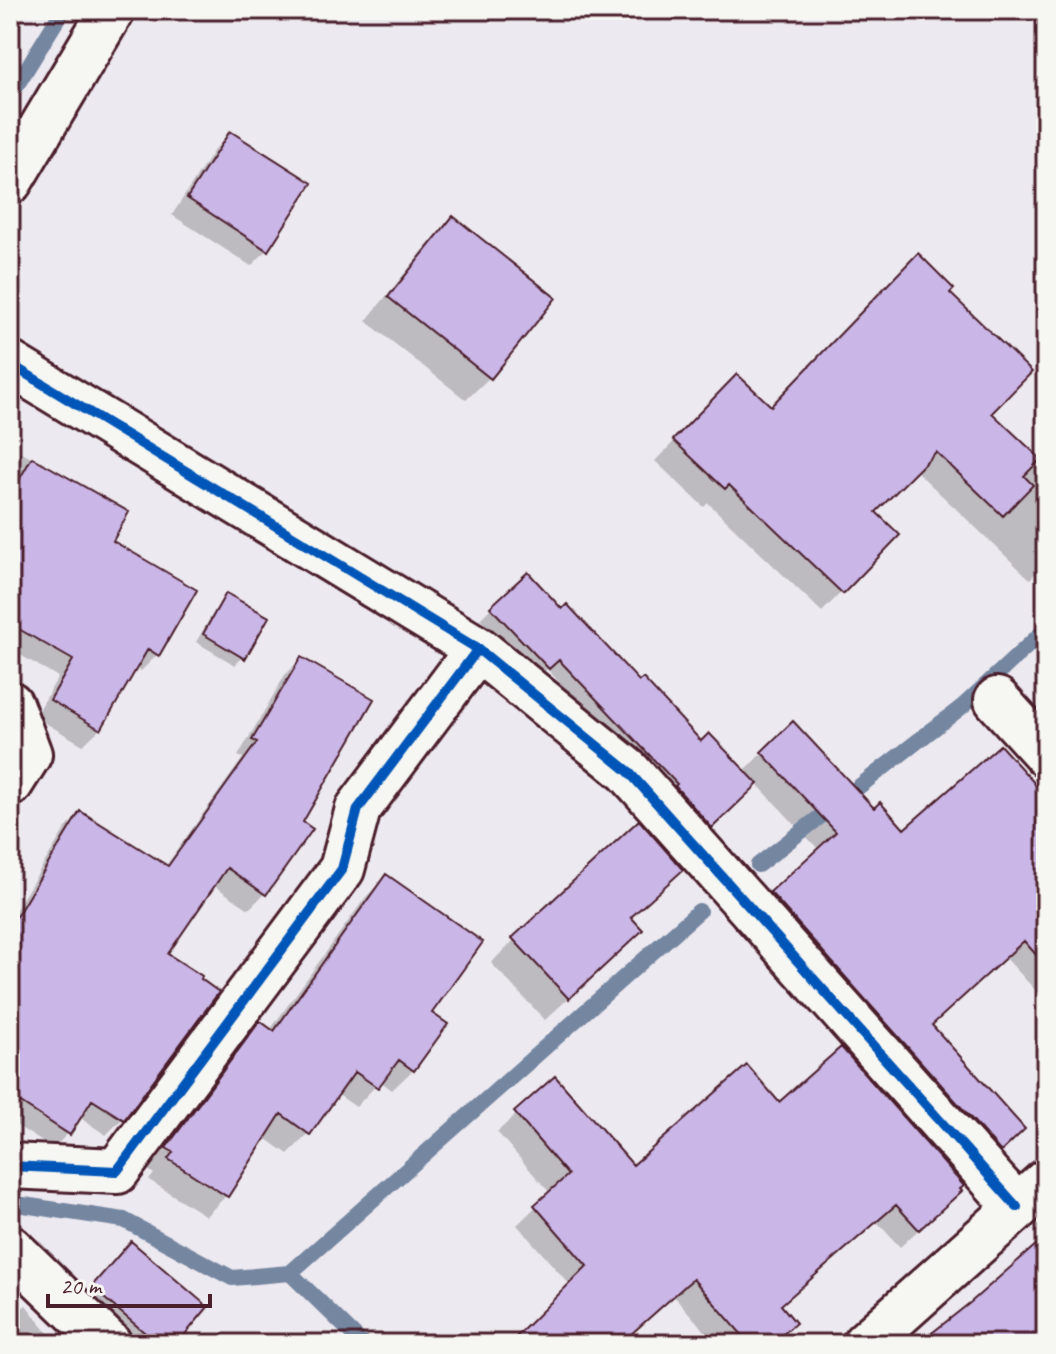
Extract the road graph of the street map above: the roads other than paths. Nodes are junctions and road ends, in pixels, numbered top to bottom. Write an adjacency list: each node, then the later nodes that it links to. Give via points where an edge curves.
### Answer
1 (112, 10): 2 (street)
2 (10, 181)
3 (10, 364): 4 (street)
4 (478, 649): 9 (street, via 358,809 342,869 117,1171); 10 (street, via 628,771)
5 (997, 700): 7 (street)
6 (10, 704): 8 (street, via 29,754)
7 (1046, 754)
8 (10, 784)
9 (10, 1166)
10 (1032, 1195): 13 (street)
11 (10, 1248): 12 (street)
12 (109, 1344)
13 (865, 1344)

